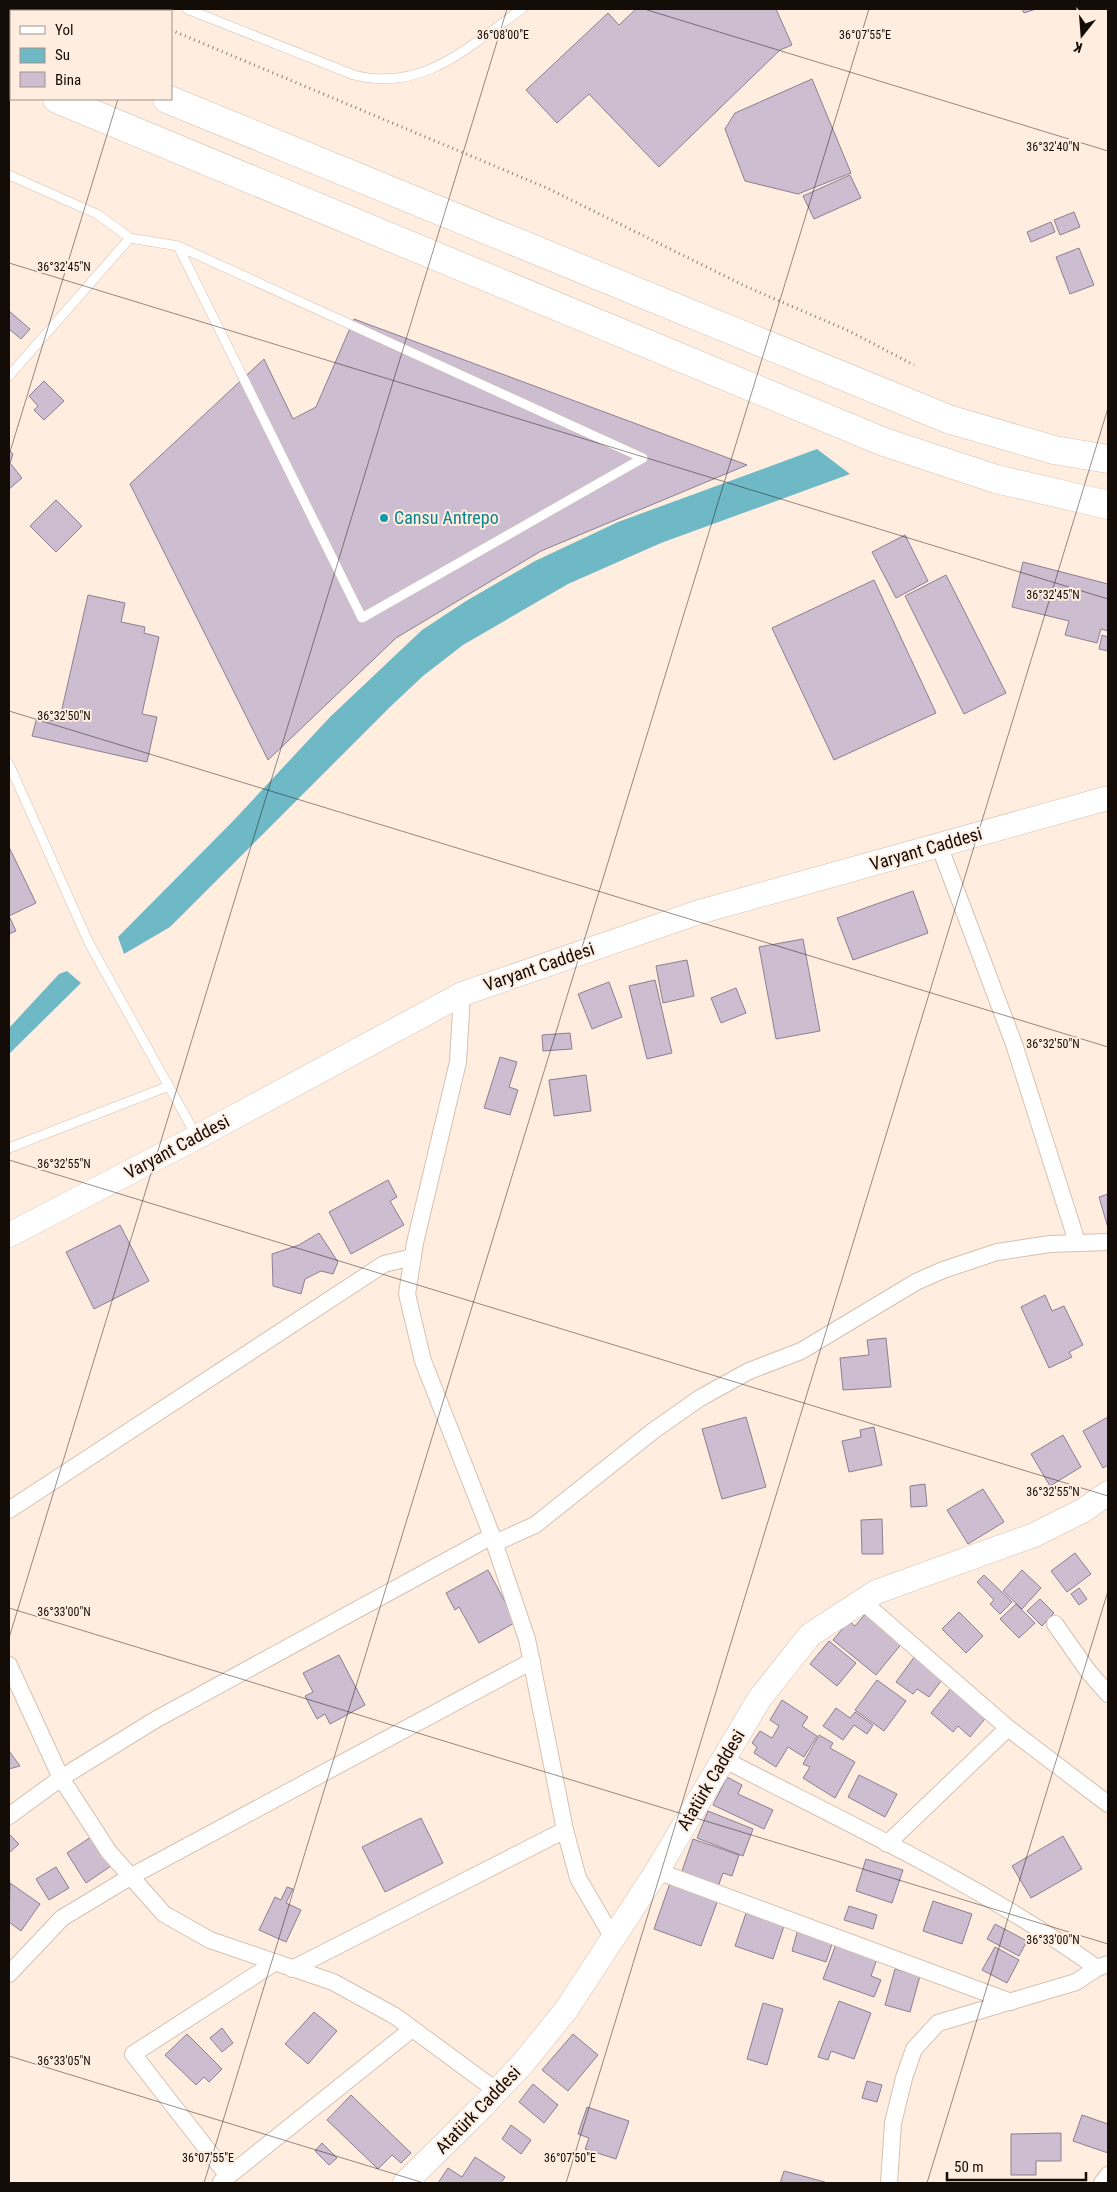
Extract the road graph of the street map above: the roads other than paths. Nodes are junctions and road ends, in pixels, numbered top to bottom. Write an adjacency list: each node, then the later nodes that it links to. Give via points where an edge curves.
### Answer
1 (187, 9): 2 (lane, via 354,75 383,80 411,77 436,67)
2 (522, 9)
3 (59, 100): 10 (highway, via 884,442 996,479)
4 (169, 100): 9 (highway, via 948,420 1054,450)
5 (9, 176): 6 (lane, via 97,214)
6 (130, 238): 7 (lane); 8 (lane)
7 (178, 246): 7 (lane, via 362,618 643,458 294,299)
8 (9, 376)
9 (1108, 459)
10 (1108, 506)
11 (9, 764): 15 (lane, via 89,943)
12 (1108, 798): 13 (street, Varyant Caddesi)
13 (939, 845): 14 (street, Varyant Caddesi, via 699,912); 19 (street, via 1014,1044)
14 (462, 994): 16 (street, Varyant Caddesi); 21 (street, via 458,1062)
15 (169, 1086): 16 (lane); 17 (lane)
16 (197, 1137): 18 (street, Varyant Caddesi)
17 (9, 1148)
18 (9, 1235)
19 (1077, 1242): 20 (street); 24 (street, via 997,1252 916,1282 801,1351 749,1371 700,1398 653,1431 535,1525)
20 (1108, 1242)
21 (412, 1257): 23 (street, via 384,1264); 24 (street, via 407,1294 423,1361)
22 (1108, 1493): 25 (street, Atatürk Caddesi, via 1084,1510 1034,1535 900,1582)
23 (9, 1510)
24 (494, 1540): 27 (street); 32 (street, via 155,1720)
25 (862, 1601): 30 (street); 31 (street, Atatürk Caddesi, via 810,1635 794,1652 760,1698)
26 (1055, 1624): 29 (street)
27 (532, 1661): 35 (street); 38 (street)
28 (9, 1665): 32 (street)
29 (1108, 1694)
30 (1008, 1728): 33 (street); 36 (street)
31 (723, 1759): 36 (street); 37 (street, Atatürk Caddesi)
32 (61, 1778): 34 (street); 38 (street, via 109,1852)
33 (1108, 1804)
34 (9, 1816)
35 (566, 1830): 39 (street, via 578,1878); 42 (street)
36 (887, 1844): 41 (street)
37 (657, 1871): 39 (street, Atatürk Caddesi); 44 (street)
38 (130, 1877): 40 (street, via 164,1914 210,1940); 43 (street, via 62,1918)
39 (613, 1938): 46 (street, Atatürk Caddesi, via 566,2010)
40 (274, 1963): 42 (street); 48 (street, via 132,2054)
41 (1103, 1966): 44 (street, via 1076,1982)
42 (292, 1969): 45 (street, via 333,1982)
43 (9, 1974)
44 (1011, 2002): 50 (street, via 938,2023 914,2049 893,2123)
45 (412, 2029): 46 (street); 48 (street)
46 (497, 2091): 49 (street, Atatürk Caddesi)
47 (1108, 2175): 51 (street)
48 (224, 2180)
49 (405, 2183)
50 (889, 2183)
51 (1102, 2183)

